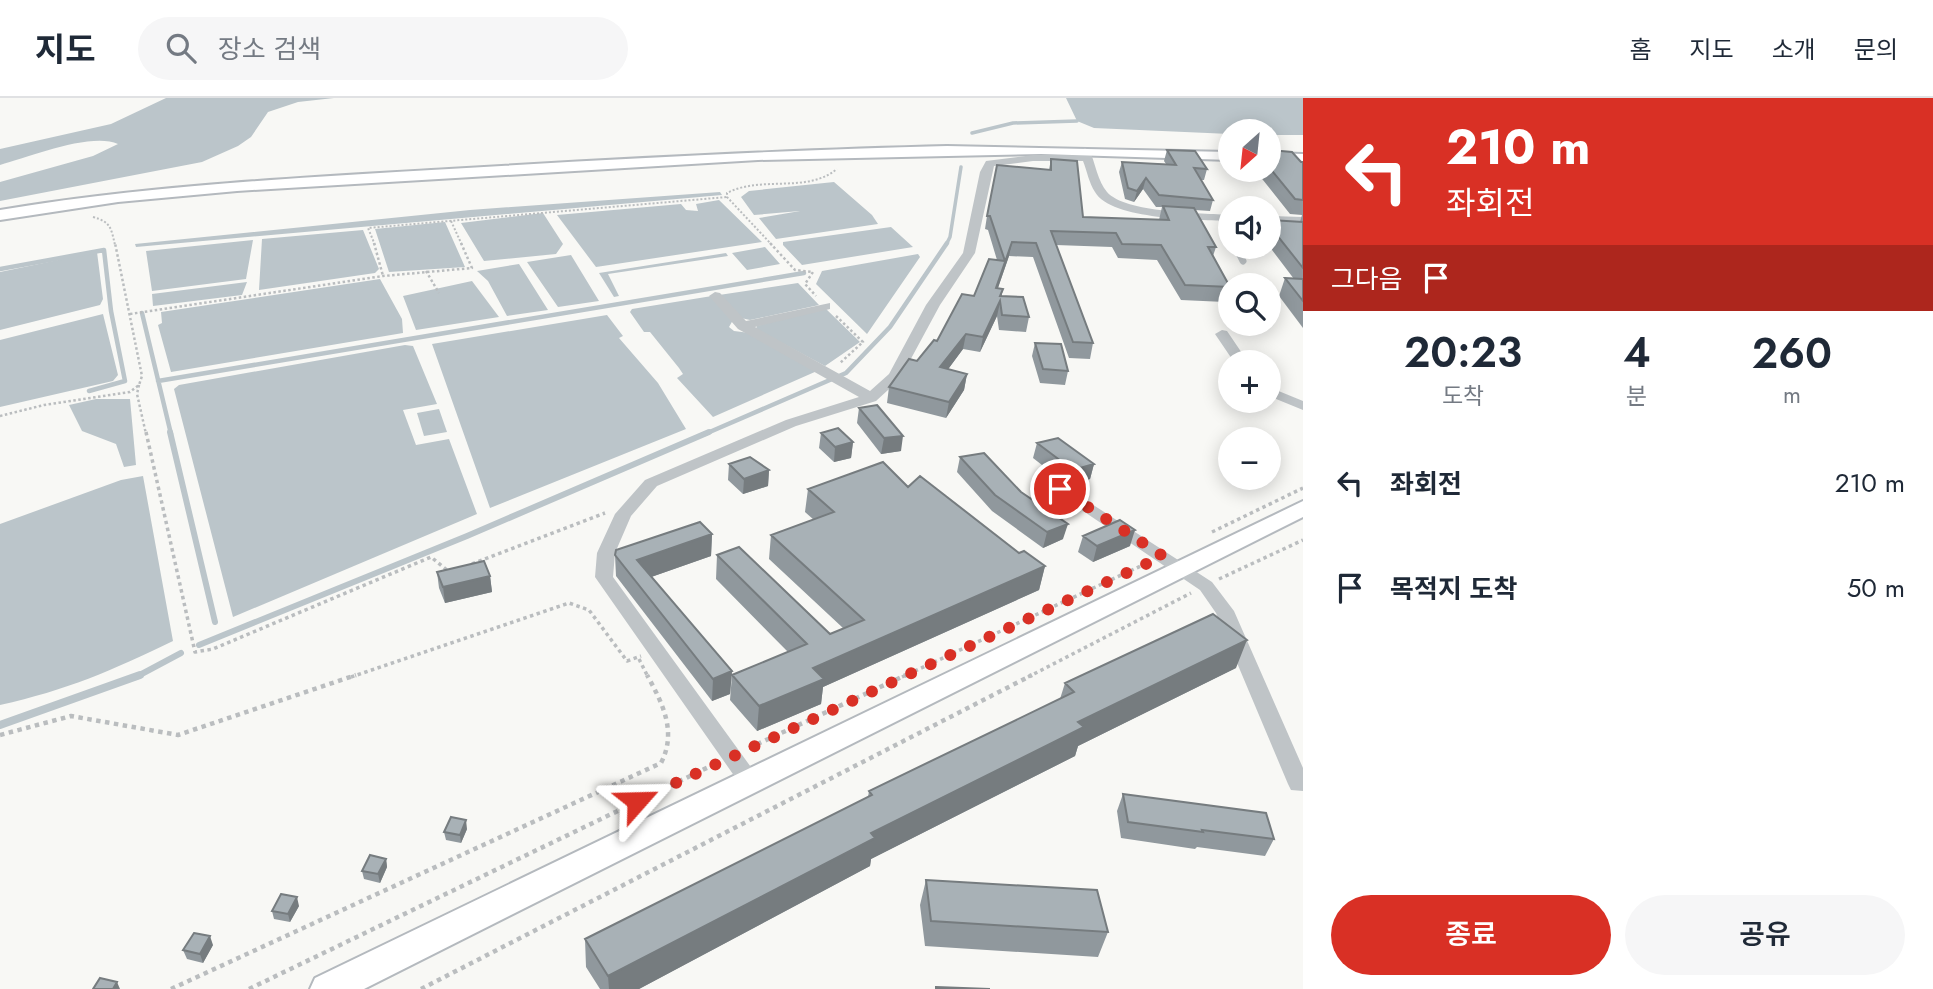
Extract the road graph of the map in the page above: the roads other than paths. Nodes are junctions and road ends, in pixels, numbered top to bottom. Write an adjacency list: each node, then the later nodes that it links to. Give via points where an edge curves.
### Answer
1 (1085, 155): 2 (main road); 5 (main road, via 1014,149 758,154 135,195); 6 (street, via 1100,192 1109,200 1143,212); 13 (street, via 990,163 969,253 933,305 895,376)
2 (1218, 156)
3 (1281, 157): 4 (main road)
4 (1303, 158)
5 (0, 215)
6 (1218, 217)
7 (1281, 219): 8 (street)
8 (1303, 220)
9 (715, 296): 11 (street)
10 (825, 306): 11 (street)
11 (743, 326): 13 (street)
12 (1281, 396): 14 (street)
13 (871, 398): 18 (street, via 791,423 652,483 623,514 606,553 604,577)
14 (1303, 406)
15 (1060, 489): 17 (street)
16 (1303, 508): 17 (main road)
17 (1173, 562): 18 (main road); 19 (street, via 1206,586 1225,611)
18 (750, 781): 20 (main road)
19 (1299, 784)
20 (328, 989)

